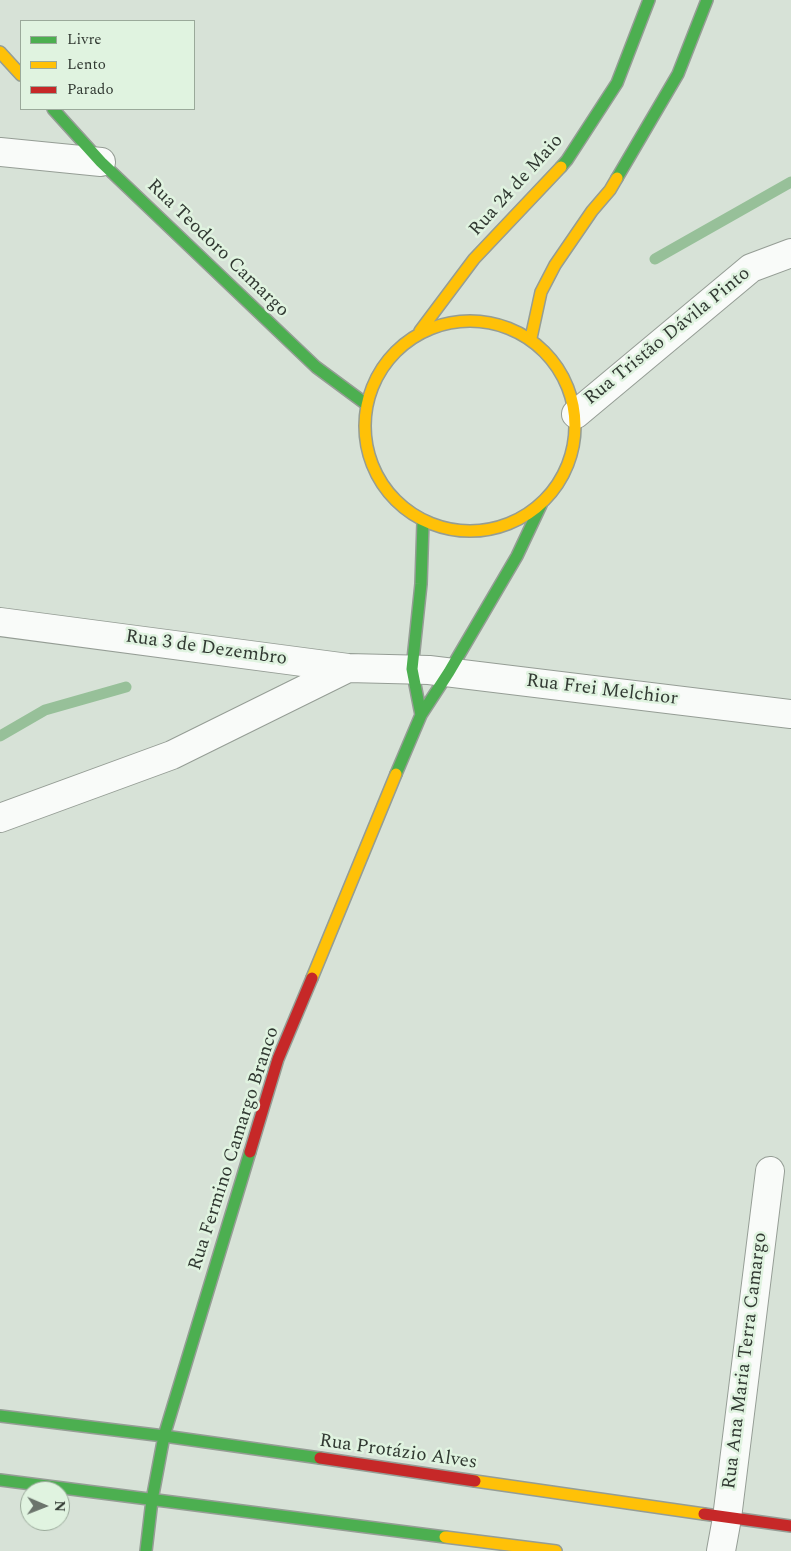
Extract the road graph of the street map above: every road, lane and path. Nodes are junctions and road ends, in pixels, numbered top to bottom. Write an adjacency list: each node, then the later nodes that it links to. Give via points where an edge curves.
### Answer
1 (649, 0): 9 (main road, Rua 24 de Maio, via 617,83 568,160 474,259)
2 (707, 0): 10 (main road, via 678,74 610,190 560,258 541,292)
3 (0, 52): 4 (main road)
4 (20, 74)
5 (54, 110): 7 (main road, Rua Teodoro Camargo)
6 (0, 152): 7 (street)
7 (101, 162): 11 (main road, Rua Teodoro Camargo, via 316,367)
8 (791, 253): 12 (street, Rua Tristão Dávila Pinto, via 751,268)
9 (420, 331): 10 (main road, via 496,322); 11 (main road, Rua 24 de Maio, via 396,350 377,375)
10 (531, 338): 12 (main road, via 552,359 568,384)
11 (366, 404): 14 (main road, Rua 24 de Maio, via 364,439 374,472 395,501)
12 (576, 414): 13 (main road, Rua Fermino Camargo Branco, via 573,446 557,482)
13 (541, 505): 14 (main road, Rua 24 de Maio, via 484,532 453,532); 18 (main road, Rua Fermino Camargo Branco, via 517,556)
14 (423, 522): 17 (main road, via 421,584)
15 (0, 622): 16 (street, Rua 3 de Dezembro)
16 (348, 668): 17 (street, Rua 3 de Dezembro); 21 (street, via 172,755)
17 (412, 669): 18 (street, Rua Frei Melchior); 20 (main road)
18 (449, 672): 19 (street, Rua Frei Melchior); 20 (main road, Rua Fermino Camargo Branco)
19 (791, 714)
20 (421, 715): 24 (main road, Rua Fermino Camargo Branco, via 278,1059)
21 (0, 818)
22 (770, 1171): 27 (street, Rua Ana Maria Terra Camargo)
23 (0, 1416): 24 (main road, Rua Protázio Alves)
24 (164, 1436): 26 (main road, Rua Fermino Camargo Branco); 27 (main road, Rua Protázio Alves)
25 (0, 1480): 26 (main road)
26 (152, 1500): 29 (main road, Rua Fermino Camargo Branco); 30 (main road)
27 (727, 1518): 28 (main road, Rua Protázio Alves); 31 (street, Rua Ana Maria Terra Camargo)
28 (791, 1526)
29 (146, 1551)
30 (556, 1551)
31 (721, 1551)

